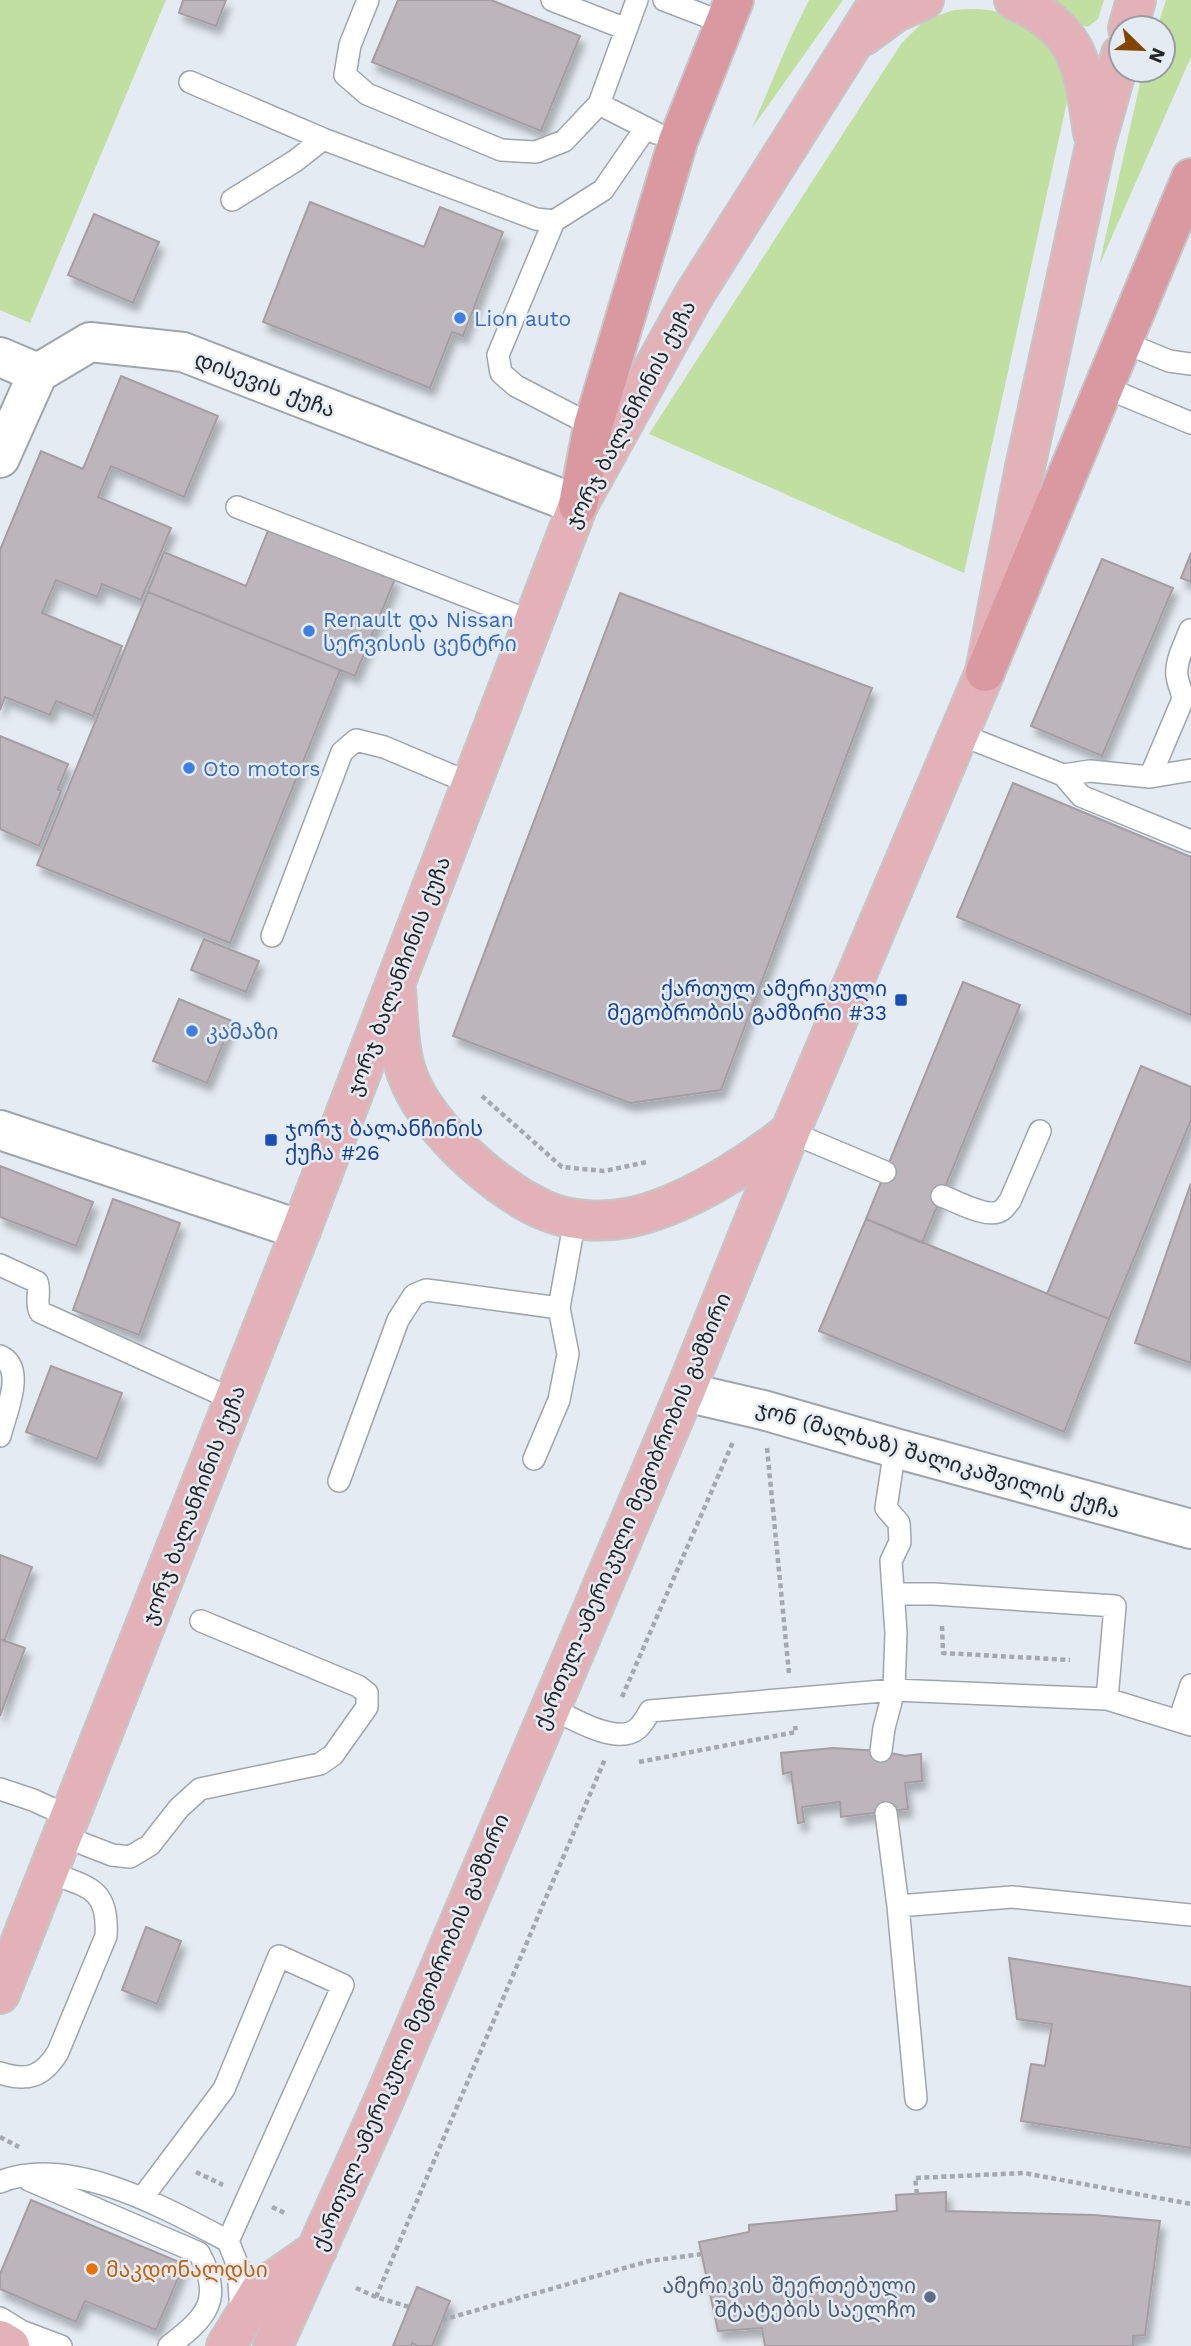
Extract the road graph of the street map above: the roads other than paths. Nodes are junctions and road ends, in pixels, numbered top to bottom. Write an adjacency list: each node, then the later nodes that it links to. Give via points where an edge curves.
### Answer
1 (368, 0): 13 (lane, via 350,46 345,75 367,94 501,150 536,152 564,141)
2 (552, 0): 9 (lane)
3 (637, 0): 9 (lane)
4 (664, 0): 8 (lane)
5 (880, 0): 10 (main road, ჯორჯ ბალანჩინის ქუჩა)
6 (924, 0): 10 (main road, via 896,12)
7 (1014, 0): 16 (main road, via 1031,7 1074,47 1084,71)
8 (729, 12): 14 (highway)
9 (626, 29): 13 (lane)
10 (850, 46): 28 (main road, ჯორჯ ბალანჩინის ქუჩა, via 694,295)
11 (190, 82): 15 (lane)
12 (1113, 84): 16 (main road)
13 (599, 104): 14 (lane)
14 (662, 135): 19 (lane, via 603,190); 26 (highway)
15 (323, 139): 18 (lane); 19 (lane, via 536,219)
16 (1095, 146): 32 (main road)
17 (1189, 186): 20 (highway)
18 (232, 200)
19 (554, 221): 26 (lane, via 498,355 501,373 516,386)
20 (1123, 342): 22 (lane, via 1169,361); 24 (highway)
21 (0, 357): 23 (street)
22 (1191, 364)
23 (38, 373): 27 (street); 28 (street, დისევის ქუჩა, via 90,342 183,352)
24 (1104, 387): 25 (lane); 32 (highway)
25 (1191, 422)
26 (593, 426): 28 (highway)
27 (0, 458)
28 (578, 505): 30 (main road, ჯორჯ ბალანჩინის ქუჩა)
29 (237, 507): 30 (lane)
30 (533, 622): 37 (main road, ჯორჯ ბალანჩინის ქუჩა)
31 (1190, 630): 36 (lane, via 1177,666 1183,699)
32 (985, 672): 33 (main road, ქართულ-ამერიკული მეგობრობის გამზირი)
33 (959, 734): 35 (lane); 43 (main road, ქართულ-ამერიკული მეგობრობის გამზირი)
34 (1191, 770): 36 (lane)
35 (1063, 775): 36 (lane, via 1090,771); 38 (lane, via 1082,796)
36 (1150, 777)
37 (472, 784): 39 (lane, via 356,740 342,752); 40 (main road, ჯორჯ ბალანჩინის ქუჩა)
38 (1191, 841)
39 (272, 936)
40 (395, 984): 46 (main road, via 404,1065 417,1095 439,1125 466,1156 498,1182 544,1210); 47 (main road, ჯორჯ ბალანჩინის ქუჩა)
41 (0, 1130): 47 (street)
42 (1040, 1131): 45 (lane, via 1002,1210 985,1213)
43 (790, 1132): 44 (lane); 46 (main road, via 730,1175 661,1207 628,1218); 51 (main road, ქართულ-ამერიკული მეგობრობის გამზირი)
44 (885, 1172)
45 (942, 1196)
46 (575, 1219): 49 (lane)
47 (301, 1230): 52 (main road, ჯორჯ ბალანჩინის ქუჩა)
48 (0, 1265): 52 (lane, via 37,1282 40,1312)
49 (559, 1308): 55 (lane, via 568,1354 559,1400); 56 (lane, via 426,1290 414,1295 398,1320)
50 (0, 1356): 53 (lane, via 13,1368)
51 (685, 1392): 54 (street, ჯონ (მალხაზ) შალიკაშვილის ქუჩა); 63 (main road, ქართულ-ამერიკული მეგობრობის გამზირი)
52 (234, 1400): 68 (main road, ჯორჯ ბალანჩინის ქუჩა)
53 (0, 1436)
54 (895, 1448): 57 (street, ჯონ (მალხაზ) შალიკაშვილის ქუჩა); 58 (lane, via 887,1507 899,1523 900,1542 891,1561)
55 (534, 1459)
56 (339, 1481)
57 (1191, 1529)
58 (894, 1594): 61 (lane); 62 (lane, via 1115,1606)
59 (201, 1621): 68 (lane, via 358,1686 367,1693 367,1707 333,1755 320,1764 200,1789 150,1845 130,1857 111,1855)
60 (1191, 1685): 64 (lane)
61 (894, 1690): 62 (lane); 63 (lane, via 650,1711 637,1730 617,1735); 65 (lane)
62 (1107, 1699): 64 (lane)
63 (549, 1707): 78 (main road, ქართულ-ამერიკული მეგობრობის გამზირი)
64 (1185, 1723)
65 (881, 1751)
66 (0, 1789): 68 (lane)
67 (886, 1813): 70 (lane)
68 (67, 1827): 69 (main road, ჯორჯ ბალანჩინის ქუჩა)
69 (48, 1872): 72 (main road, ჯორჯ ბალანჩინის ქუჩა); 73 (lane, via 91,1888 102,1900 106,1936 49,2067 17,2078)
70 (898, 1906): 71 (lane, via 1012,1897); 74 (lane)
71 (1191, 1915)
72 (0, 1994)
73 (0, 2073)
74 (916, 2099)
75 (9, 2178): 76 (lane, via 30,2173 93,2180); 84 (lane, via 199,2252 212,2293 205,2315)
76 (142, 2198): 77 (lane); 77 (lane, via 224,2090 279,1956 344,1985)
77 (228, 2241): 80 (lane, via 238,2266)
78 (318, 2248): 80 (main road, via 261,2288); 85 (main road, ქართულ-ამერიკული მეგობრობის გამზირი)
79 (0, 2318): 83 (lane)
80 (234, 2334)
81 (0, 2340): 82 (main road)
82 (10, 2346)
83 (61, 2346)
84 (169, 2346)
85 (274, 2346)

